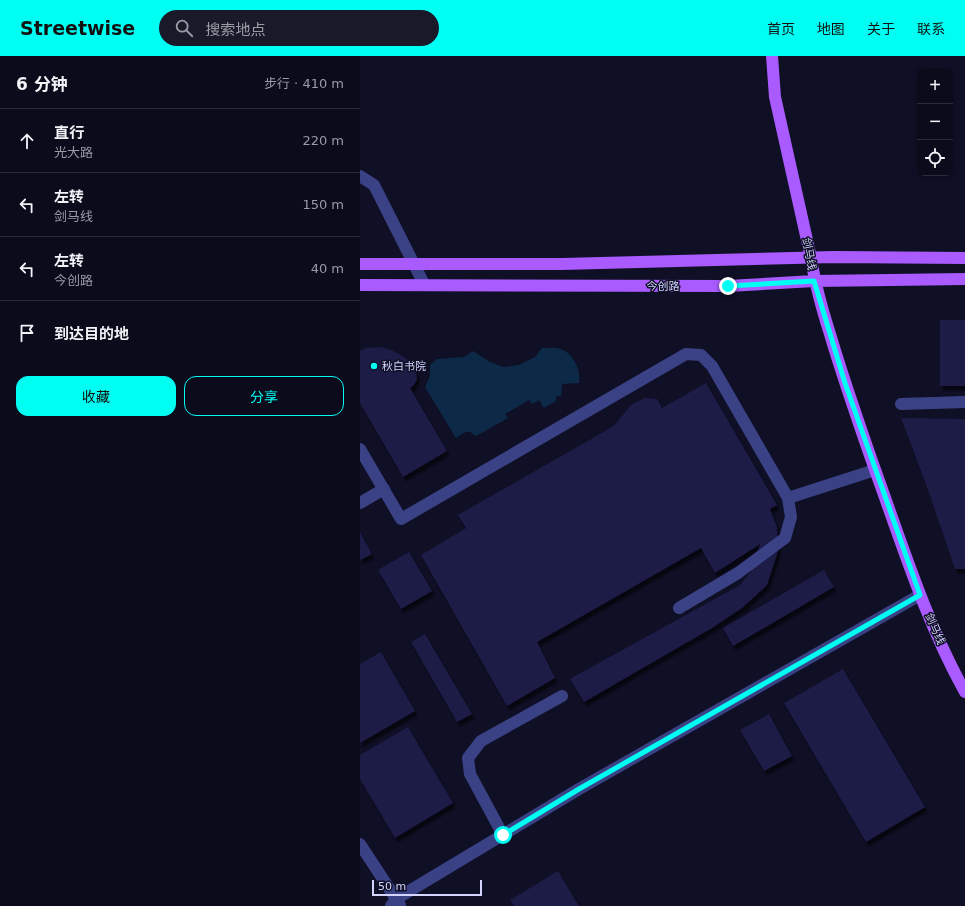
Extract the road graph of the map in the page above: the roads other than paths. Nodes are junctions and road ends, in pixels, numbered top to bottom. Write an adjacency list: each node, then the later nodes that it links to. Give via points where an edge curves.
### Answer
1 (772, 56): 3 (main road, 剑马线, via 775,97)
2 (360, 176): 6 (street, via 374,186)
3 (810, 258): 4 (main road); 6 (main road, via 562,264); 8 (main road, 剑马线)
4 (965, 258)
5 (360, 264): 6 (main road)
6 (414, 264): 9 (street)
7 (965, 279): 8 (main road, 今创路)
8 (814, 281): 9 (main road, 今创路, via 728,286); 14 (main road, 剑马线)
9 (424, 284): 10 (main road, 今创路)
10 (360, 285)
11 (965, 402): 12 (street)
12 (901, 404)
13 (360, 449): 15 (street)
14 (875, 470): 16 (street); 18 (main road, 剑马线)
15 (384, 489): 16 (street, via 401,519 686,354 701,355 712,366); 17 (street)
16 (788, 498): 19 (street, via 791,517 785,538 738,573)
17 (360, 503)
18 (920, 595): 20 (main road, 剑马线); 22 (street)
19 (679, 608)
20 (965, 692)
21 (562, 696): 22 (street, via 480,741 468,758 470,774)
22 (503, 835): 24 (street)
23 (360, 844): 24 (street)
24 (396, 904)

